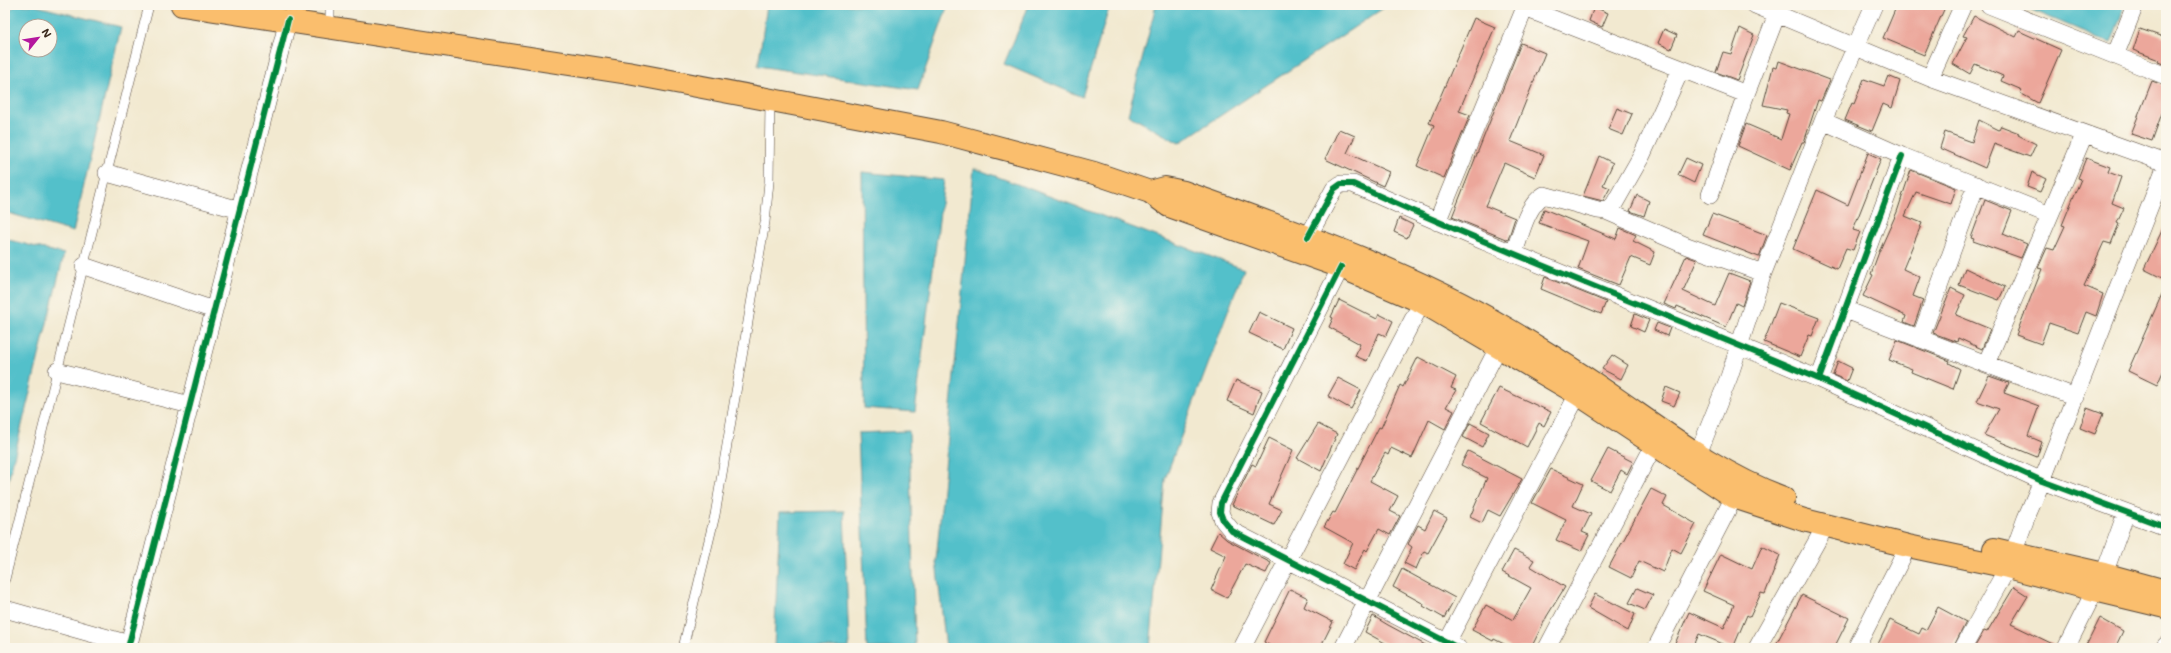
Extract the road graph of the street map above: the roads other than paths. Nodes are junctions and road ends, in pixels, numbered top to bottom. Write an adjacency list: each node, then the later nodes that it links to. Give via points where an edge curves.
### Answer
1 (149, 5): 24 (lane)
2 (182, 5): 11 (main road)
3 (330, 5): 12 (lane)
4 (1755, 5): 10 (street)
5 (1874, 5): 13 (street)
6 (1963, 5): 17 (street)
7 (1989, 5): 14 (street)
8 (2134, 5): 14 (street)
9 (1526, 6): 15 (street); 31 (street)
10 (1777, 14): 13 (street); 18 (street)
11 (288, 20): 12 (main road); 28 (street)
12 (330, 27): 19 (main road, via 628,73)
13 (1856, 46): 17 (street); 20 (street)
14 (2115, 56): 16 (street)
15 (1681, 69): 18 (street); 29 (street, via 1642,155 1618,199)
16 (2166, 76)
17 (1930, 78): 21 (street)
18 (1746, 94): 27 (street)
19 (770, 100): 26 (main road, via 941,132 1071,165); 68 (lane, via 769,182 765,222 716,515)
20 (1823, 121): 22 (street); 36 (street)
21 (2084, 135): 23 (street); 30 (street)
22 (1902, 156): 25 (street); 39 (street)
23 (2166, 164): 47 (street)
24 (107, 173): 28 (street); 34 (lane)
25 (1976, 186): 30 (street); 40 (street)
26 (1150, 192): 32 (main road, via 1165,188 1184,192); 35 (main road, via 1169,206)
27 (1710, 195)
28 (240, 210): 38 (street)
29 (1606, 211): 33 (street, via 1544,195 1531,207); 36 (street, via 1687,246)
30 (2050, 215): 43 (street)
31 (1437, 222): 32 (street, via 1347,183 1334,189); 33 (street)
32 (1308, 237): 50 (main road, via 1386,268 1508,329 1588,379)
33 (1514, 253): 41 (street)
34 (84, 266): 38 (street); 44 (lane)
35 (1341, 267): 37 (main road); 57 (street, via 1221,503 1220,512 1223,520 1232,531)
36 (1763, 273): 41 (street)
37 (1422, 302): 42 (main road); 57 (street)
38 (214, 310): 48 (street)
39 (1846, 310): 40 (street); 45 (street)
40 (1920, 339): 43 (street)
41 (1740, 345): 45 (street); 50 (street)
42 (1499, 346): 46 (main road); 62 (street)
43 (1986, 364): 47 (street)
44 (57, 371): 48 (street); 59 (lane)
45 (1819, 379): 51 (street)
46 (1578, 394): 49 (main road); 67 (street)
47 (2076, 397): 51 (street)
48 (190, 406): 66 (street)
49 (1654, 445): 52 (main road); 71 (street)
50 (1698, 454): 58 (main road, via 1755,488 1808,506)
51 (2039, 487): 53 (street); 58 (street)
52 (1734, 497): 54 (main road); 72 (street)
53 (2124, 518): 55 (street); 60 (street)
54 (1826, 525): 56 (main road); 73 (street)
55 (2166, 527)
56 (1908, 546): 58 (main road); 74 (street)
57 (1287, 560): 62 (street); 69 (street)
58 (2011, 560): 60 (main road); 75 (street)
59 (5, 579)
60 (2100, 582): 61 (main road); 63 (main road); 76 (street)
61 (2166, 591)
62 (1368, 601): 67 (street); 70 (street)
63 (2166, 607)
64 (5, 609): 66 (street)
65 (2166, 645): 77 (street)
66 (129, 646)
67 (1449, 646)
68 (683, 648)
69 (1242, 648)
70 (1343, 648)
71 (1547, 648)
72 (1656, 648)
73 (1757, 648)
74 (1856, 648)
75 (1963, 648)
76 (2066, 648)
77 (2164, 648)

